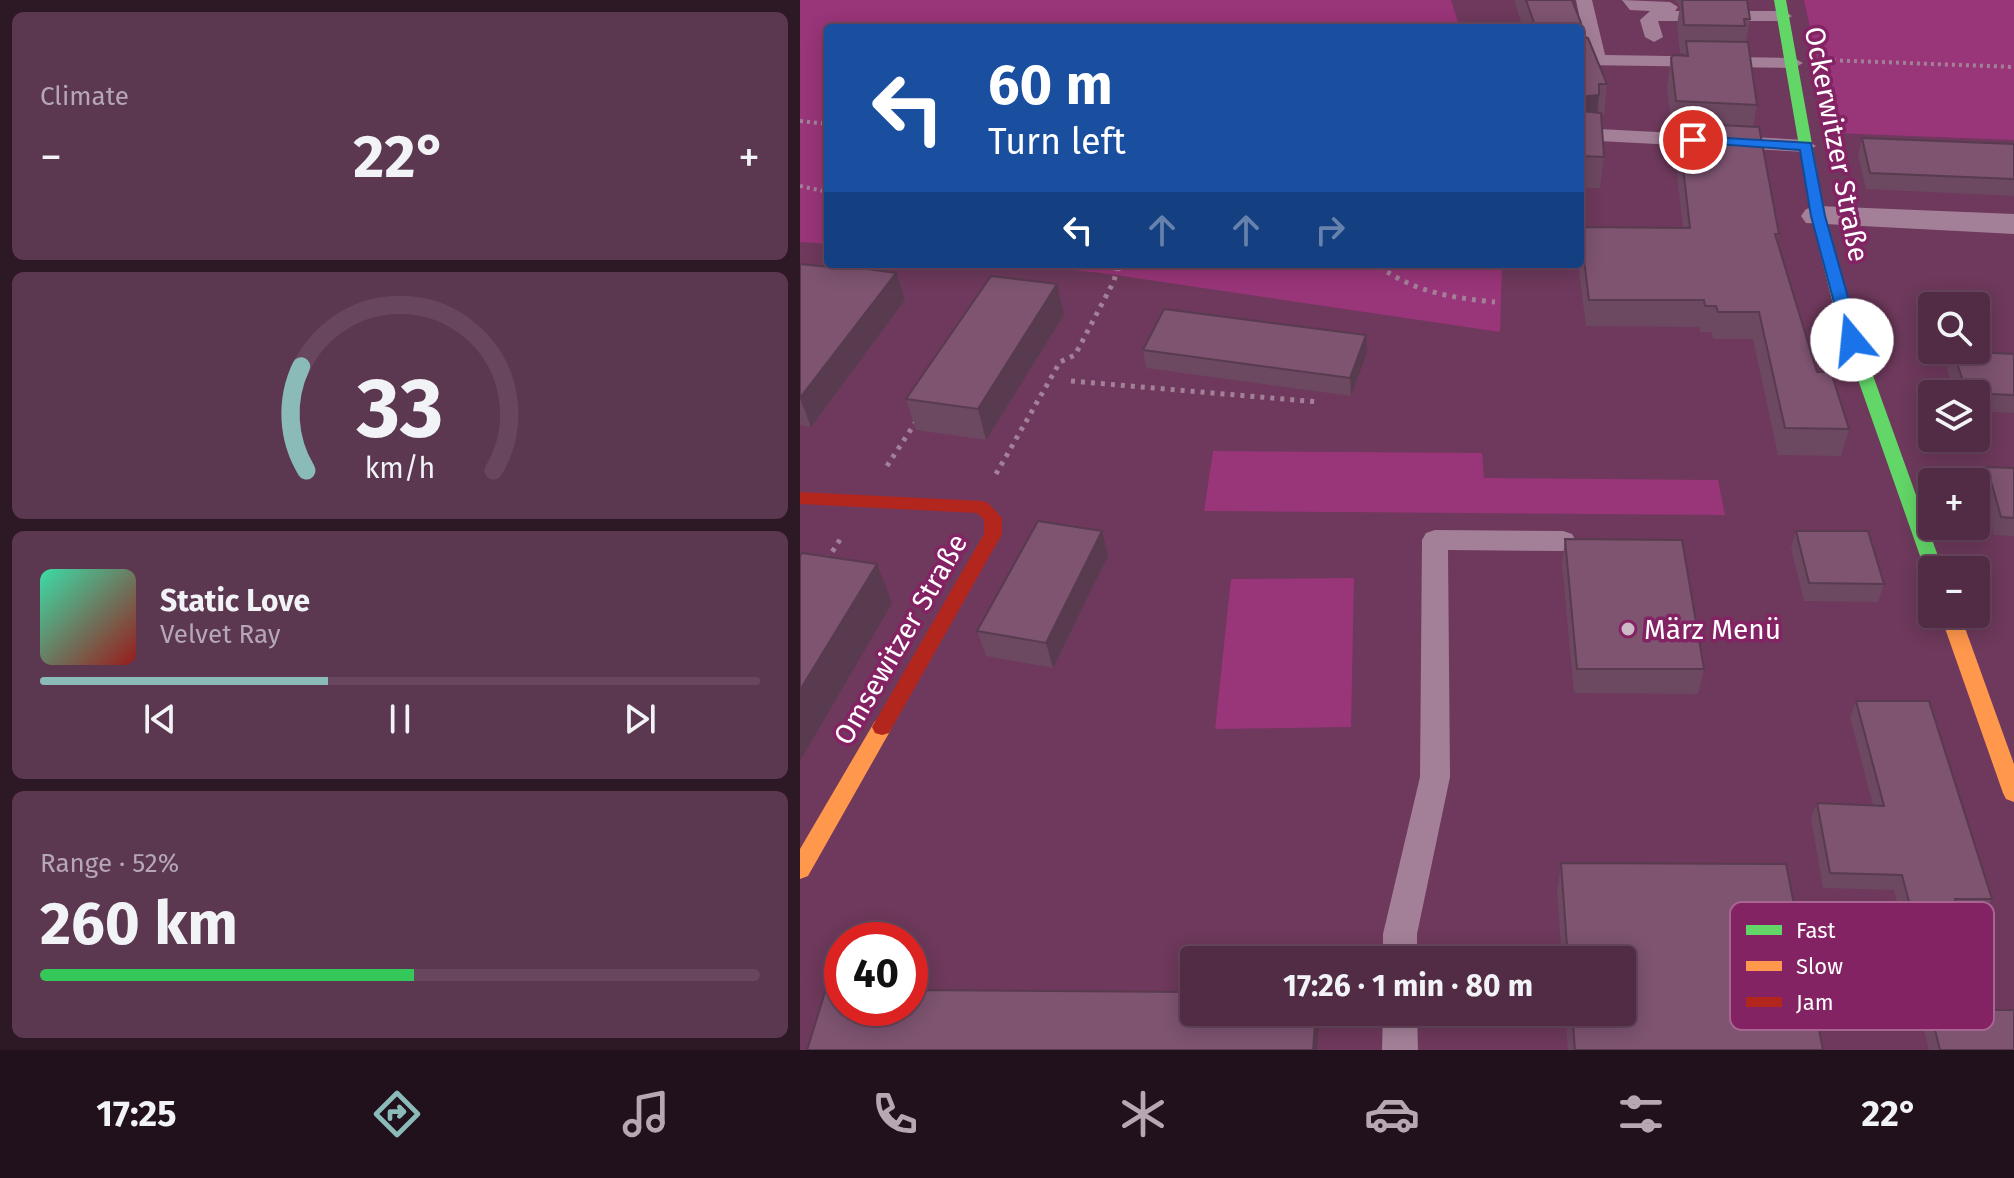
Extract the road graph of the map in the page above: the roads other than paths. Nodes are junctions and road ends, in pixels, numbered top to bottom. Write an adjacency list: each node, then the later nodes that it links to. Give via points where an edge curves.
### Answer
1 (1584, 0): 5 (lane)
2 (1630, 0): 3 (lane, via 1644,6)
3 (1782, 8): 4 (lane, via 1652,16); 6 (street, Ockerwitzer Straße)
4 (1654, 37)
5 (1589, 60): 6 (lane)
6 (1794, 61): 8 (street, Ockerwitzer Straße)
7 (1584, 134): 8 (lane)
8 (1806, 146): 9 (street, Ockerwitzer Straße)
9 (1818, 216): 10 (street); 13 (street, Ockerwitzer Straße, via 1845,320)
10 (2014, 224)
11 (800, 498): 16 (street, Omsewitzer Straße, via 982,507 993,518 993,534)
12 (1563, 541): 17 (lane, via 1435,540 1435,777)
13 (1929, 556)
14 (1955, 628): 15 (street)
15 (2014, 793)
16 (800, 869)
17 (1400, 946)
18 (1400, 1026): 19 (lane)
19 (1400, 1050)

